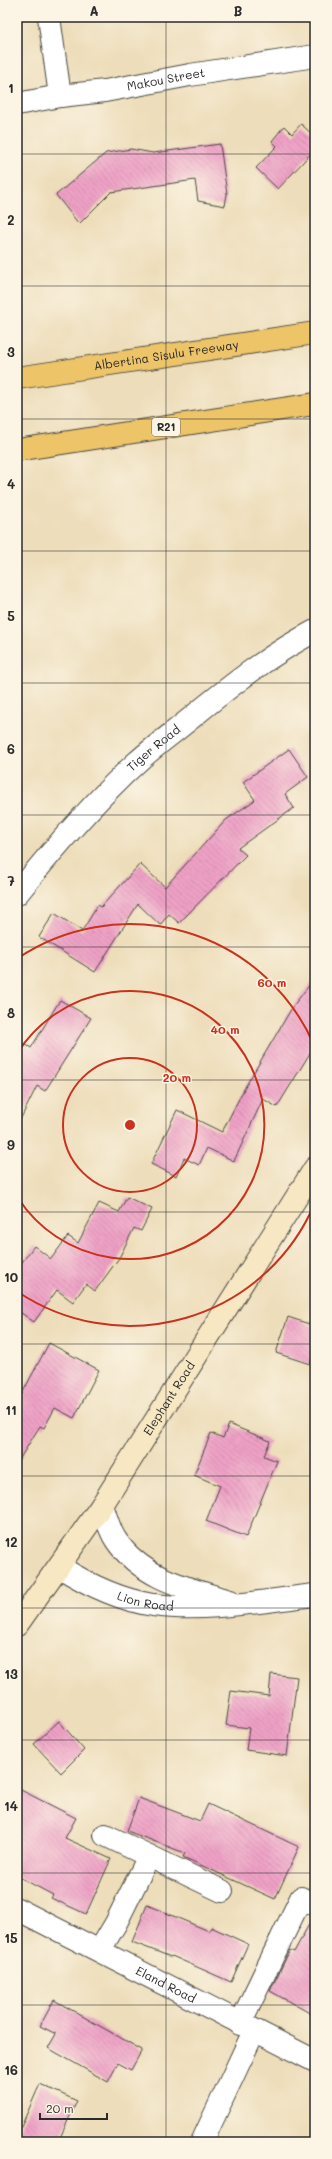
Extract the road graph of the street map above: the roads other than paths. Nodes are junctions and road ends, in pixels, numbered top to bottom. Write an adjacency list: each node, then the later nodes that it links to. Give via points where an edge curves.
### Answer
1 (49, 17): 3 (street)
2 (315, 56): 3 (street, Makou Street, via 105,91)
3 (60, 96): 4 (street, Makou Street)
4 (17, 104)
5 (315, 333): 6 (highway, Albertina Sisulu Freeway)
6 (17, 378)
7 (315, 404): 8 (highway, R21)
8 (17, 450)
9 (315, 631): 10 (street, Tiger Road, via 291,643 243,675 138,762 103,795)
10 (17, 894)
11 (315, 1168): 12 (street, Elephant Road)
12 (102, 1505): 13 (street, Elephant Road); 15 (street, Lion Road, via 115,1539 150,1572 174,1584)
13 (60, 1567): 15 (street, Lion Road, via 84,1582 152,1605 201,1608); 16 (street, Elephant Road)
14 (315, 1595): 15 (street, Lion Road)
15 (238, 1604)
16 (17, 1625)
17 (105, 1835): 18 (street)
18 (149, 1856): 19 (street); 22 (street)
19 (222, 1891)
20 (315, 1905): 23 (street, via 301,1898)
21 (17, 1909): 22 (street, Eland Road)
22 (100, 1950): 23 (street, Eland Road)
23 (247, 2027): 24 (street, Eland Road); 25 (street)
24 (315, 2061)
25 (202, 2142)

